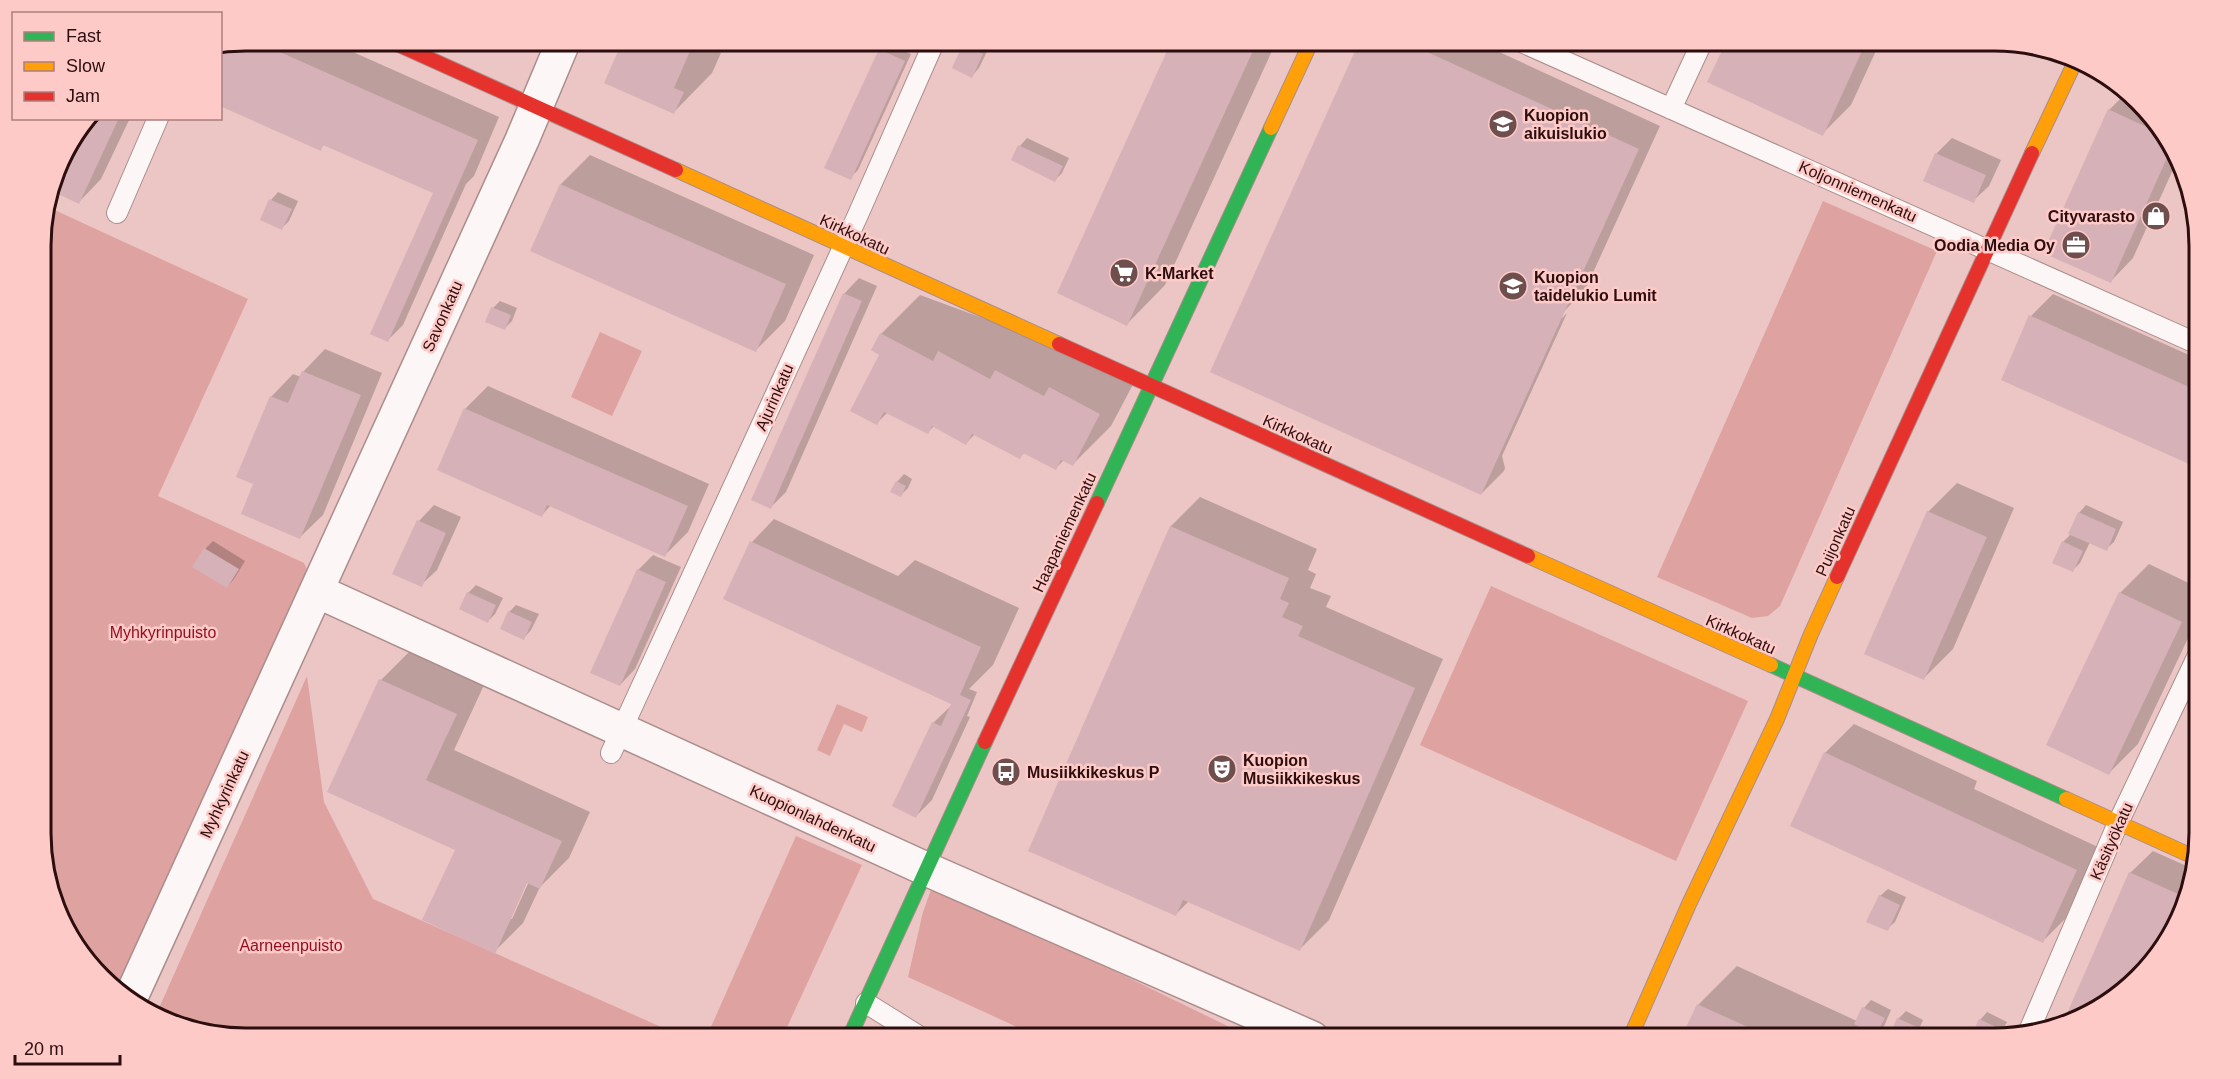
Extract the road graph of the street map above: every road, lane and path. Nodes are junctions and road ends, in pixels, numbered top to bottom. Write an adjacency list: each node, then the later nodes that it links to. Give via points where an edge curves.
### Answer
1 (412, 51): 8 (main road, Kirkkokatu)
2 (559, 51): 8 (street, Savonkatu)
3 (930, 51): 12 (lane, Ajurinkatu)
4 (1307, 51): 15 (main road, Haapaniemenkatu)
5 (1542, 51): 9 (lane, Koljonniemenkatu)
6 (1698, 51): 9 (lane)
7 (2072, 68): 13 (main road, Puijonkatu)
8 (536, 108): 12 (main road, Kirkkokatu); 16 (street, Savonkatu)
9 (1671, 109): 13 (lane, Koljonniemenkatu)
10 (157, 120): 11 (lane)
11 (117, 213)
12 (842, 247): 15 (main road, Kirkkokatu); 19 (lane, Ajurinkatu)
13 (1988, 249): 14 (lane, Koljonniemenkatu); 18 (main road, Puijonkatu)
14 (2189, 340)
15 (1151, 386): 18 (main road, Kirkkokatu); 22 (main road, Haapaniemenkatu)
16 (317, 591): 19 (street, Kuopionlahdenkatu); 23 (street, Myhkyrinkatu)
17 (2189, 674): 20 (lane, Käsityökatu)
18 (1794, 675): 20 (main road, Kirkkokatu); 29 (main road, Puijonkatu)
19 (617, 742): 22 (street, Kuopionlahdenkatu)
20 (2118, 823): 21 (main road, Kirkkokatu); 25 (lane, Käsityökatu)
21 (2188, 854)
22 (926, 869): 24 (main road, Haapaniemenkatu); 28 (street, Kuopionlahdenkatu)
23 (133, 992)
24 (866, 1003): 26 (main road, Haapaniemenkatu); 27 (lane)
25 (2032, 1024)
26 (854, 1028)
27 (906, 1028)
28 (1289, 1028)
29 (1633, 1028)

